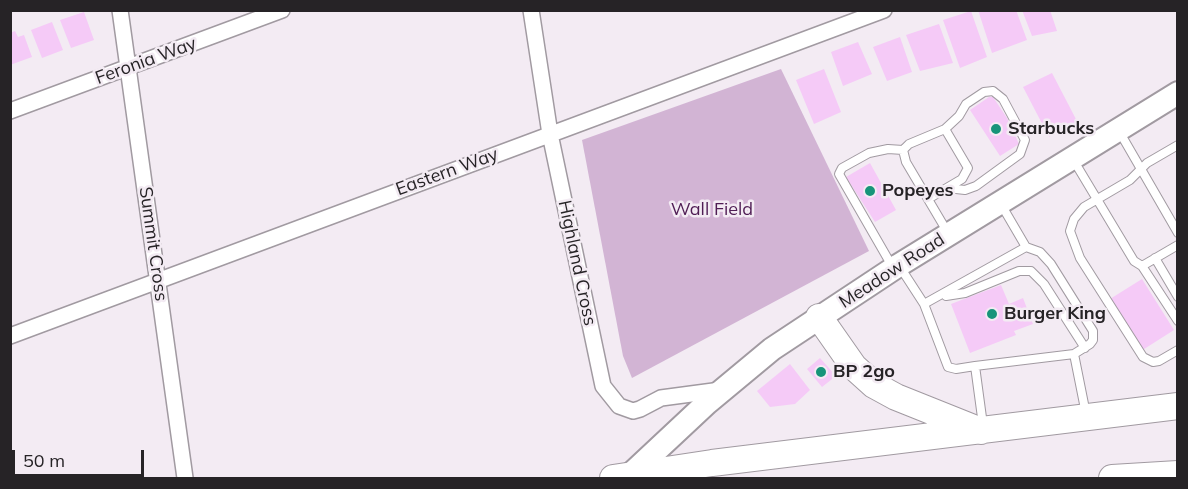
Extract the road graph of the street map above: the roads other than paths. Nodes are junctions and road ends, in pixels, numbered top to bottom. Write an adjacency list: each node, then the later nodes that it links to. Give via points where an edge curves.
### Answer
1 (120, 10): 5 (street, Summit Cross)
2 (282, 10): 5 (street, Feronia Way)
3 (531, 10): 10 (street, Highland Cross)
4 (884, 10): 10 (street, Eastern Way)
5 (128, 67): 7 (street, Feronia Way); 26 (street, Summit Cross)
6 (1178, 93): 9 (main road, Meadow Road)
7 (10, 111)
8 (945, 129): 12 (lane); 15 (lane, via 968,168 962,179); 15 (lane, via 966,104 984,92 993,91 1003,99 1025,140 1020,154 976,186 965,190)
9 (1118, 130): 13 (main road, Meadow Road); 14 (lane)
10 (550, 135): 26 (street, Eastern Way); 37 (street, Highland Cross, via 603,386 608,394 619,406 633,411 661,398)
11 (1178, 145): 14 (lane)
12 (903, 150): 16 (lane); 25 (lane, via 869,153 842,168 839,174)
13 (1072, 158): 17 (lane); 18 (main road, Meadow Road)
14 (1140, 170): 17 (lane); 19 (lane)
15 (947, 188): 16 (lane)
16 (928, 199): 20 (lane)
17 (1097, 199): 24 (lane, via 1134,261); 34 (lane, via 1074,219 1070,231 1074,246 1143,357 1153,362)
18 (1000, 202): 20 (main road, Meadow Road); 22 (lane)
19 (1178, 233)
20 (949, 234): 25 (main road, Meadow Road)
21 (1178, 245): 23 (lane)
22 (1026, 247): 27 (lane); 33 (lane, via 1046,257 1089,324 1093,340)
23 (1155, 258): 24 (lane); 28 (lane)
24 (1142, 266): 31 (lane)
25 (896, 267): 29 (lane); 30 (main road, Meadow Road)
26 (158, 279): 32 (street, Eastern Way); 43 (street, Summit Cross)
27 (939, 297): 29 (lane); 33 (lane, via 965,293 1031,271 1044,284)
28 (1178, 297)
29 (924, 304): 36 (lane, via 948,367)
30 (819, 317): 37 (main road, Meadow Road); 40 (highway, via 850,362 874,385)
31 (1178, 321)
32 (10, 336)
33 (1085, 348): 35 (lane)
34 (1178, 350)
35 (1074, 354): 36 (lane); 39 (lane)
36 (975, 366): 40 (lane)
37 (721, 390): 42 (main road, Meadow Road)
38 (1178, 406): 39 (highway)
39 (1087, 419): 40 (highway)
40 (985, 432): 42 (highway)
41 (1178, 474): 44 (highway)
42 (624, 477)
43 (185, 478)
44 (1112, 478)

